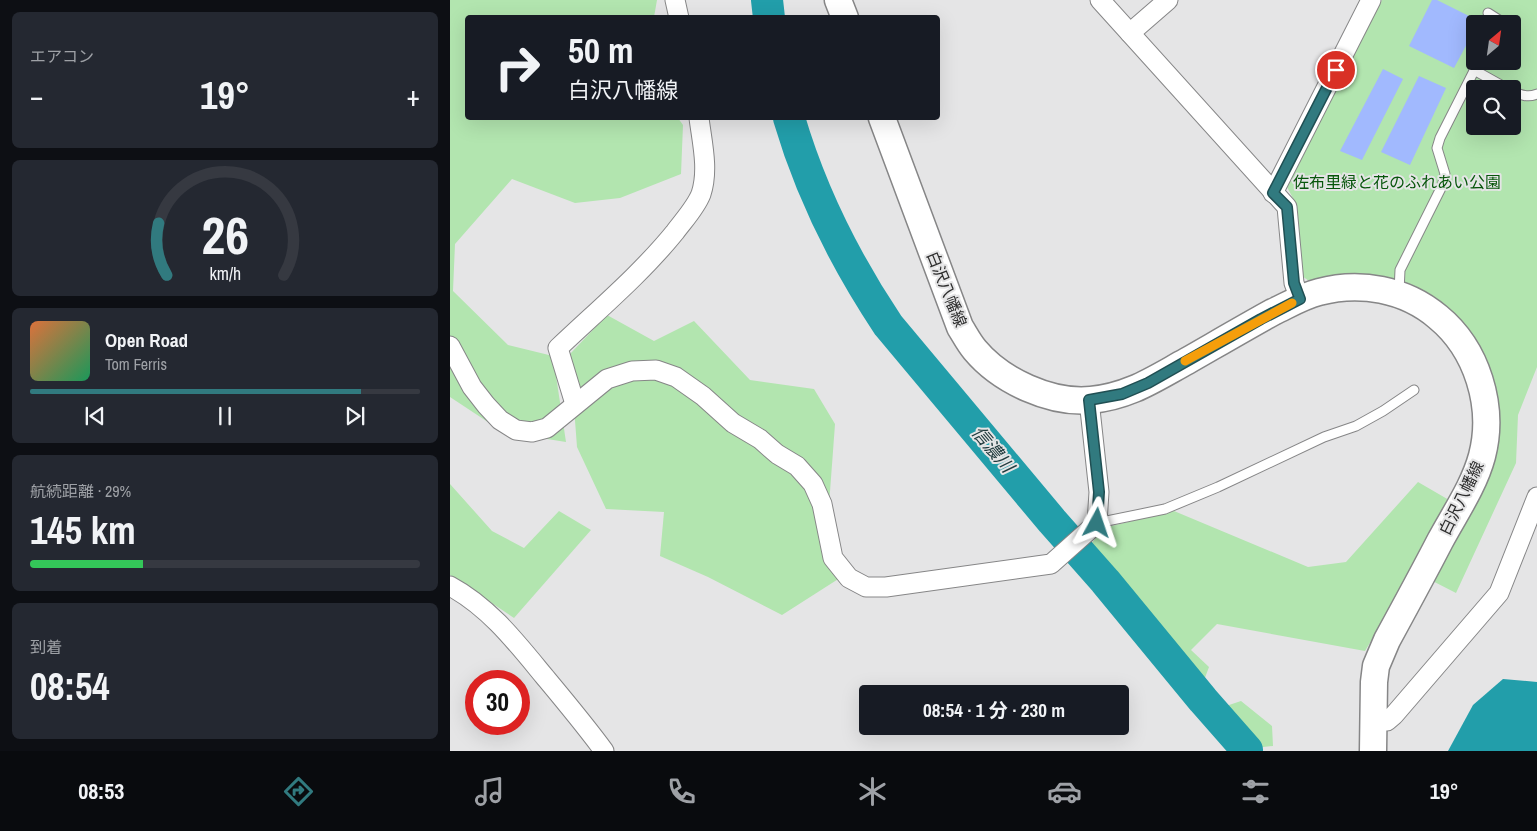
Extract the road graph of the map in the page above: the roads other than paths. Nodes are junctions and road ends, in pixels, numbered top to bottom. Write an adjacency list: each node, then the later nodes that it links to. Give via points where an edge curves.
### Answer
1 (675, 0): 7 (street)
2 (838, 0): 8 (main road)
3 (1100, 0): 10 (street)
4 (1168, 0): 10 (street)
5 (1371, 0): 17 (street)
6 (1488, 13): 9 (lane)
7 (678, 15)
8 (844, 15)
9 (1491, 15)
10 (1130, 33): 17 (street)
11 (1474, 70): 12 (lane); 18 (lane, via 1440,138 1437,148 1444,180 1400,270)
12 (1492, 80)
13 (1537, 94): 14 (lane)
14 (1521, 95)
15 (699, 120): 23 (street, via 705,173 701,194 686,219 660,250 558,348)
16 (883, 120): 22 (main road, 白沢八幡線, via 960,327 975,350 1015,384 1072,400)
17 (1273, 193): 19 (street, via 1287,207 1294,283)
18 (1399, 293): 19 (main road, 白沢八幡線, via 1354,287 1319,292); 27 (main road, 白沢八幡線, via 1444,322 1474,363 1481,383 1486,436 1482,458 1469,489 1376,666)
19 (1300, 299): 22 (main road, 白沢八幡線, via 1148,383 1122,394)
20 (450, 346): 23 (street, via 486,406 516,430 532,432 547,428)
21 (1414, 390): 25 (lane, via 1356,426 1324,437 1218,487 1165,509)
22 (1089, 400): 25 (street, via 1099,492)
23 (575, 404): 25 (street, via 607,379 632,371 656,370 676,377 734,423 797,466 813,484 822,504 833,558 849,578 866,586 886,587 1050,564)
24 (1537, 497): 27 (street, via 1499,593 1394,715 1388,721)
25 (1097, 523)
26 (450, 586): 28 (street, via 487,611 510,635)
27 (1372, 721): 30 (main road, 白沢八幡線)
28 (604, 751)
29 (1366, 751): 30 (street)
30 (1373, 751)

